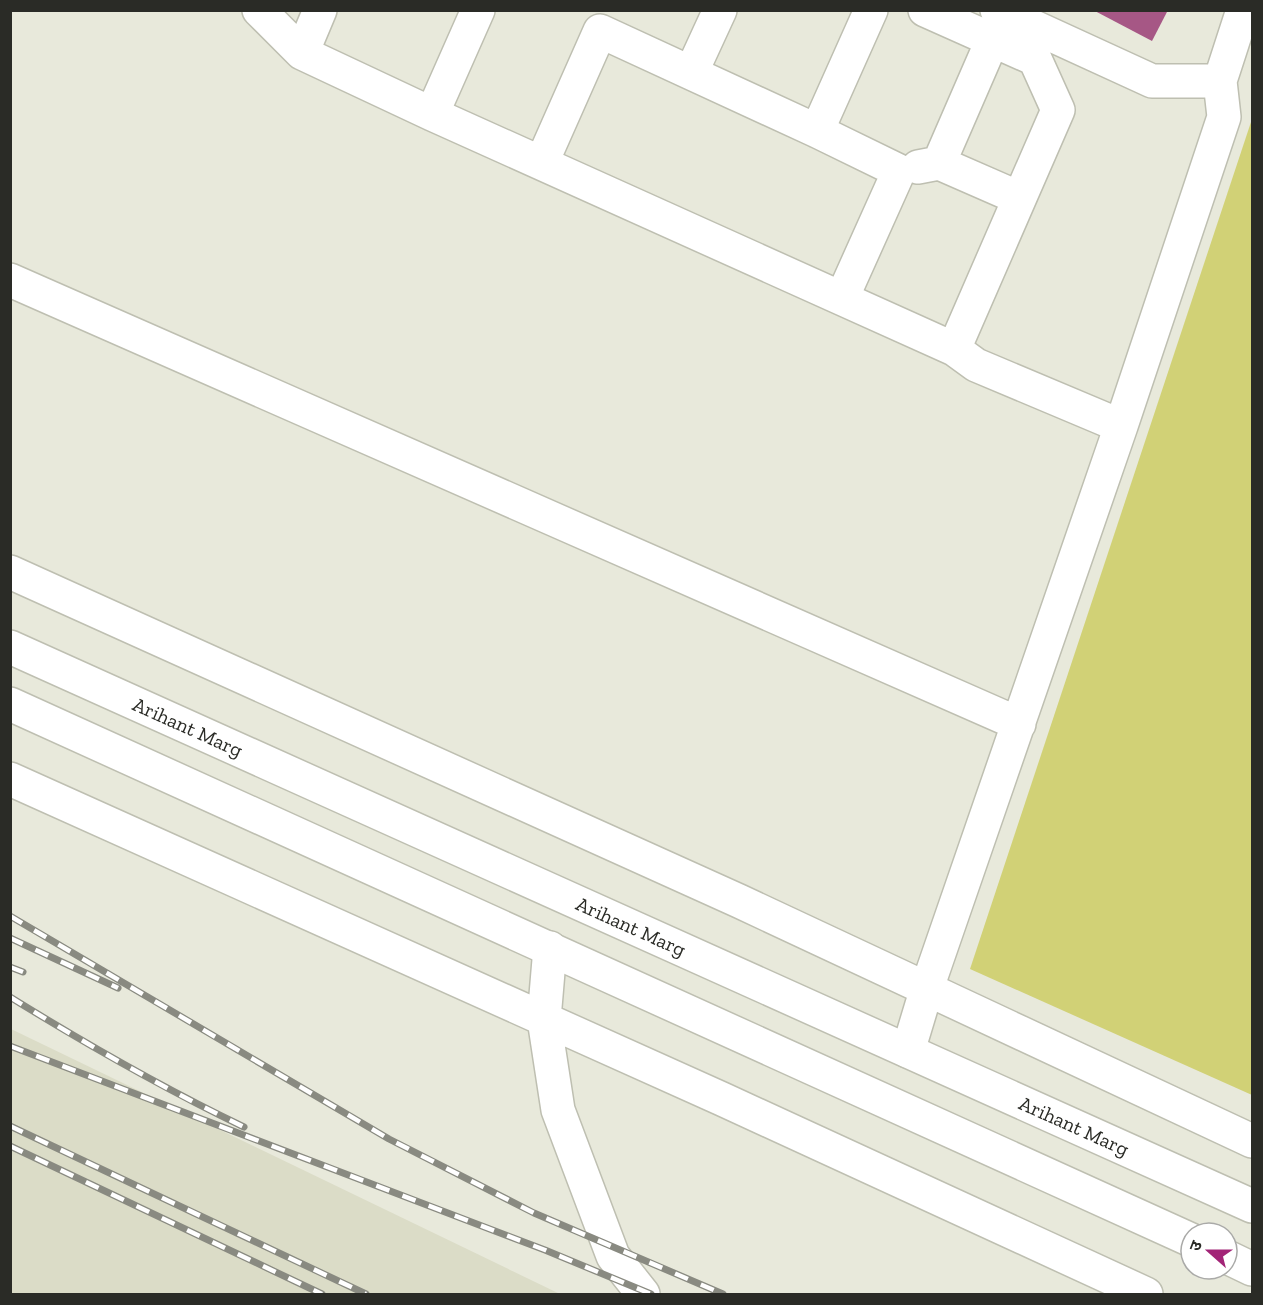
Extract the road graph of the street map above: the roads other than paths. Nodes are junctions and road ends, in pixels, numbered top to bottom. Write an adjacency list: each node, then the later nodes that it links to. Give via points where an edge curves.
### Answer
1 (259, 10): 10 (street)
2 (320, 10): 10 (street)
3 (478, 10): 13 (street)
4 (720, 10): 11 (street)
5 (871, 10): 14 (street)
6 (925, 10): 9 (street)
7 (1243, 10): 12 (street)
8 (594, 21): 11 (street); 15 (street)
9 (995, 26): 12 (street, via 1152,81); 16 (street); 18 (street, via 1035,59 1058,110)
10 (302, 53): 13 (street)
11 (691, 73): 14 (street)
12 (1220, 81): 22 (street, via 1224,117)
13 (432, 114): 15 (street)
14 (817, 131): 17 (street)
15 (542, 162): 20 (street)
16 (939, 164): 17 (street); 18 (street)
17 (899, 171): 20 (street)
18 (1019, 198): 21 (street)
19 (10, 280): 26 (street)
20 (842, 298): 21 (street)
21 (954, 349): 22 (street, via 976,365)
22 (1121, 426): 26 (street)
23 (10, 572): 29 (street)
24 (10, 647): 31 (street, Arihant Marg)
25 (10, 704): 28 (street)
26 (1019, 724): 29 (street)
27 (10, 779): 30 (street)
28 (550, 948): 30 (street); 34 (street)
29 (927, 988): 31 (street); 32 (street)
30 (544, 1019): 35 (street, via 558,1110 613,1256); 36 (street)
31 (908, 1051): 33 (street, Arihant Marg)
32 (1252, 1141)
33 (1252, 1206)
34 (1179, 1235)
35 (643, 1294)
36 (1146, 1294)

